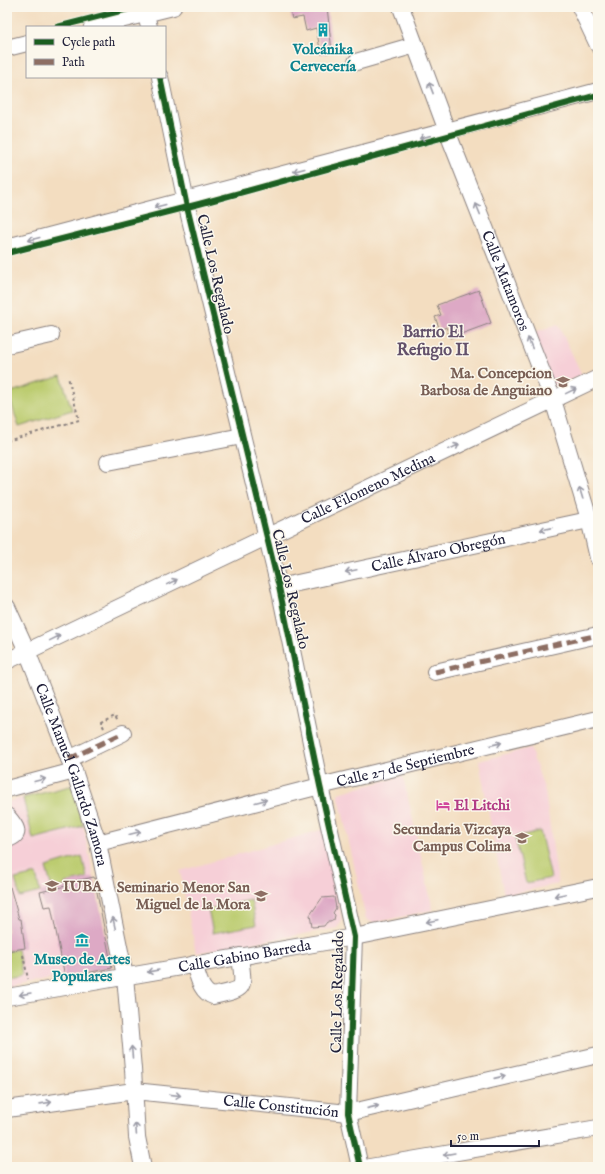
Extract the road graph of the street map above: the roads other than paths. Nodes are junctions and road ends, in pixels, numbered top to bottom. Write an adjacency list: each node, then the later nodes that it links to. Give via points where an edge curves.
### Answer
1 (173, 7): 4 (street)
2 (401, 7): 8 (street, Calle Matamoros)
3 (580, 7): 7 (street)
4 (146, 16): 5 (street)
5 (97, 26)
6 (26, 43): 9 (street)
7 (598, 45)
8 (415, 46): 10 (street); 13 (street, Calle Matamoros, one-way to 8)
9 (7, 48)
10 (356, 62)
11 (160, 78): 14 (street, Calle Los Regalado)
12 (598, 91): 13 (street)
13 (447, 131): 14 (street, one-way to 14); 19 (street, Calle Matamoros, one-way to 13)
14 (185, 199): 15 (street, one-way to 15); 20 (street, Calle Los Regalado)
15 (7, 247)
16 (51, 335): 17 (street)
17 (7, 345)
18 (598, 378): 19 (street, Calle Filomeno Medina, one-way to 18)
19 (553, 400): 22 (street, Calle Matamoros, one-way to 19); 23 (street, Calle Filomeno Medina, one-way to 19)
20 (242, 436): 21 (street); 23 (street, Calle Los Regalado)
21 (108, 462)
22 (594, 518): 24 (street, Calle Matamoros); 25 (street, Calle Álvaro Obregón, one-way to 25)
23 (266, 537): 25 (street, Calle Los Regalado); 28 (street, Calle Filomeno Medina, one-way to 23)
24 (598, 558)
25 (279, 587): 34 (street, Calle Los Regalado)
26 (7, 607): 28 (street, Calle Manuel Gallardo Zamora)
27 (598, 635): 30 (street)
28 (27, 651): 29 (street, Calle Filomeno Medina); 33 (street, Calle Manuel Gallardo Zamora)
29 (7, 661)
30 (435, 672)
31 (598, 720): 34 (street, Calle 27 de Septiembre, one-way to 31)
32 (124, 733): 33 (street)
33 (71, 765): 35 (street, one-way to 33); 38 (street, Calle Manuel Gallardo Zamora)
34 (320, 786): 38 (street, Calle 27 de Septiembre, one-way to 34); 40 (street, Calle Los Regalado)
35 (7, 789)
36 (7, 816): 37 (street, via 17,830 13,838)
37 (7, 839)
38 (98, 843): 43 (street, Calle Manuel Gallardo Zamora, one-way to 38)
39 (598, 887): 40 (street, Calle Gabino Barreda, one-way to 40)
40 (354, 937): 41 (street, Calle Gabino Barreda); 48 (street, Calle Los Regalado)
41 (240, 956): 42 (street, Calle Gabino Barreda); 42 (street, via 242,986 238,990 212,996 204,990)
42 (194, 964): 43 (street, Calle Gabino Barreda, one-way to 43)
43 (125, 976): 44 (street, Calle Gabino Barreda, one-way to 44); 46 (street, Calle Manuel Gallardo Zamora, one-way to 43)
44 (7, 997)
45 (598, 1055): 48 (street, Calle Constitución, one-way to 45)
46 (134, 1091): 47 (street, Calle Constitución, one-way to 46); 48 (street, Calle Constitución, one-way to 48); 50 (street, Calle Manuel Gallardo Zamora, one-way to 46, via 137,1137)
47 (7, 1108)
48 (348, 1112): 51 (street, Calle Los Regalado)
49 (598, 1128): 52 (street, one-way to 52)
50 (143, 1167)
51 (360, 1167)
52 (370, 1167)

